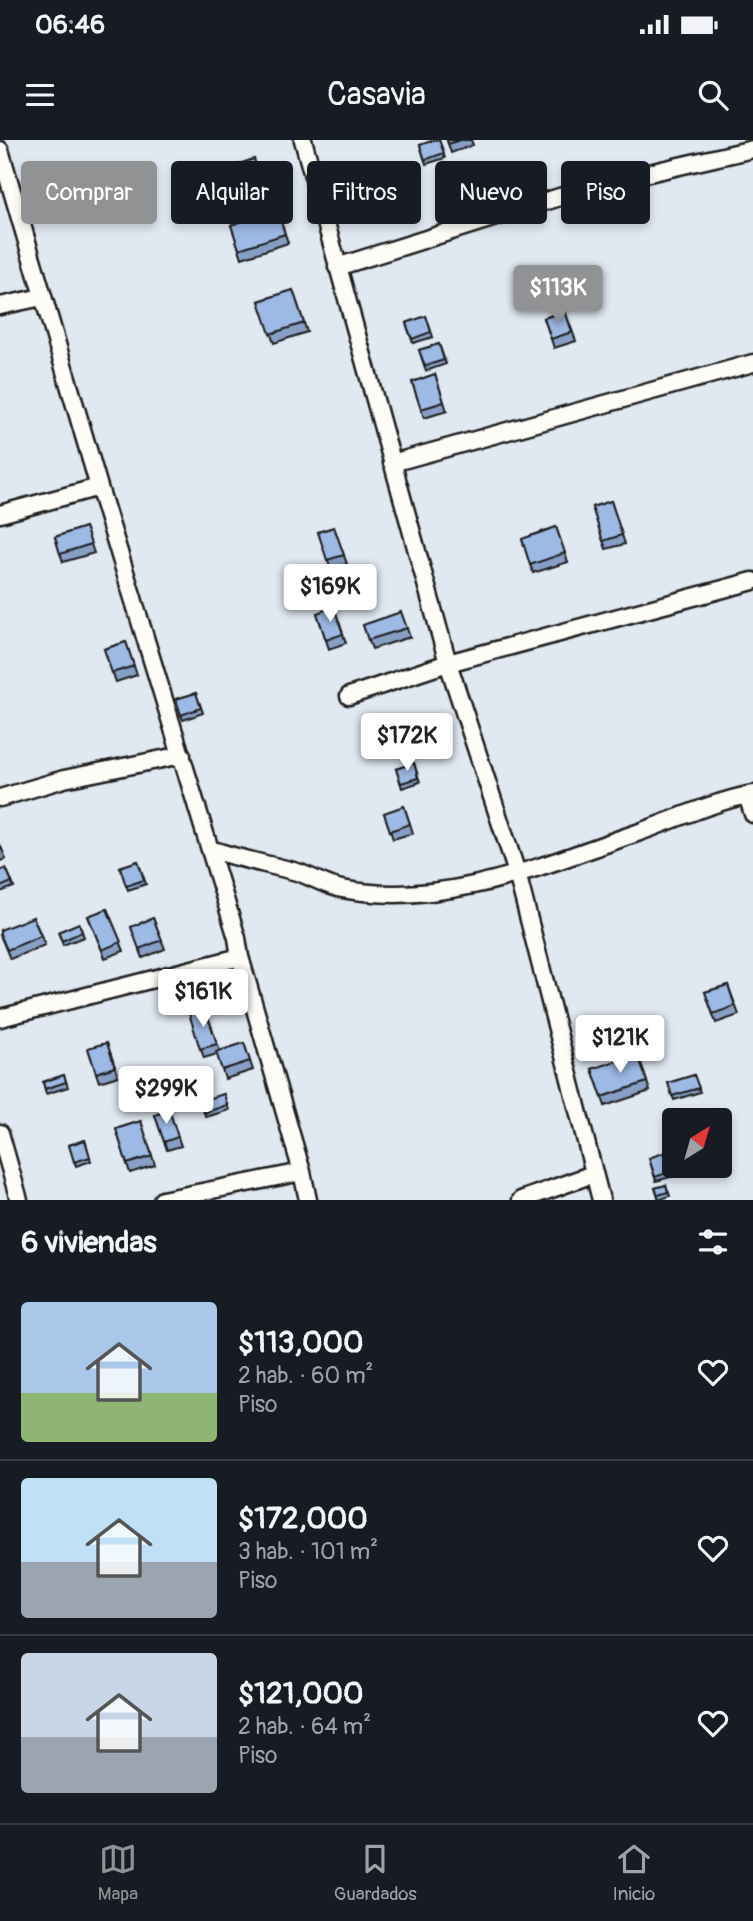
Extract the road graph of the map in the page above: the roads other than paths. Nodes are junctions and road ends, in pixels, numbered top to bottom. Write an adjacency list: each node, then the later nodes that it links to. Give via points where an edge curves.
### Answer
1 (303, 140): 4 (street)
2 (753, 149): 4 (street, via 601,184)
3 (0, 150): 5 (street)
4 (337, 267): 8 (street)
5 (42, 297): 6 (street); 9 (street)
6 (0, 306)
7 (753, 363): 8 (street)
8 (392, 463): 12 (street)
9 (99, 487): 10 (street); 14 (street)
10 (0, 514)
11 (753, 581): 12 (street)
12 (448, 663): 13 (street); 19 (street)
13 (349, 696)
14 (182, 755): 16 (street, via 64,779); 18 (street)
15 (750, 794): 17 (street); 19 (street)
16 (0, 798)
17 (753, 814)
18 (210, 849): 19 (street, via 300,873 327,886 371,892 424,894); 20 (street)
19 (517, 873): 25 (street)
20 (240, 957): 21 (street); 24 (street)
21 (0, 1018)
22 (0, 1133): 23 (street)
23 (5, 1171): 26 (street)
24 (302, 1172): 27 (street); 28 (street)
25 (593, 1174): 29 (street); 30 (street)
26 (17, 1199)
27 (162, 1200)
28 (308, 1200)
29 (521, 1200)
30 (601, 1200)

